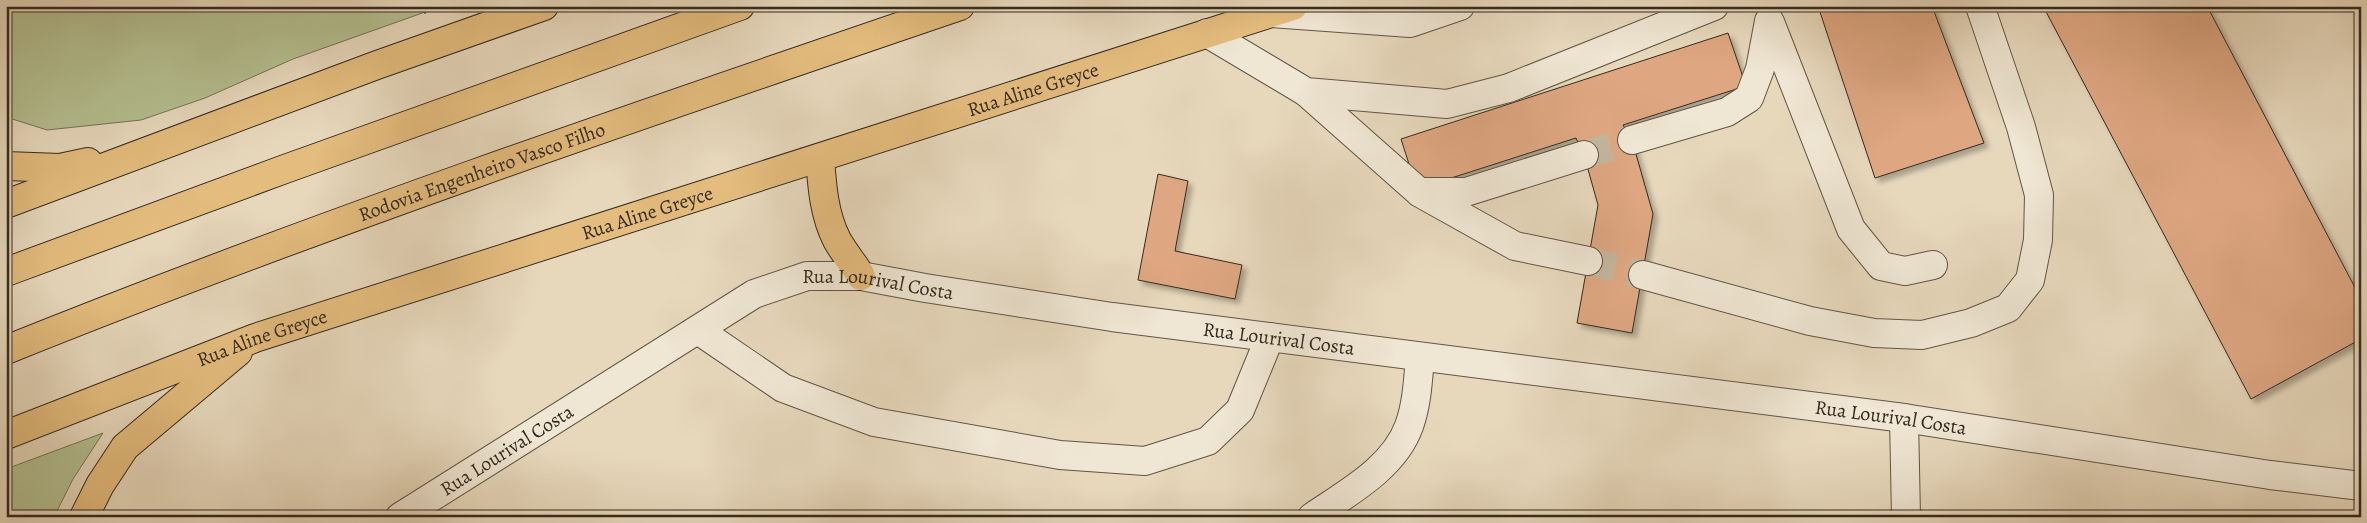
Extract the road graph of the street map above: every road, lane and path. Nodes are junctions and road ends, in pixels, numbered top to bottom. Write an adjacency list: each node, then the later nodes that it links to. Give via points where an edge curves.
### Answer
1 (544, 6): 12 (main road, via 376,65)
2 (740, 6): 20 (main road)
3 (960, 6): 26 (main road, Rodovia Engenheiro Vasco Filho, via 397,202)
4 (1460, 6): 7 (street, via 1410,23)
5 (1714, 6): 10 (street, via 1509,88 1447,104)
6 (1980, 6): 21 (street, via 2021,127 2039,195 2038,240 2030,280 2008,308 1971,323 1922,335 1874,333 1810,321)
7 (1282, 10): 9 (main road, Rua Aline Greyce)
8 (1768, 14): 11 (street, via 1760,69 1749,98 1728,112); 19 (street, via 1851,229 1881,266 1905,271)
9 (1207, 33): 10 (street); 14 (main road, Rua Aline Greyce)
10 (1306, 92): 16 (street)
11 (1632, 140)
12 (158, 148): 15 (main road, via 60,168); 17 (main road)
13 (1584, 155): 16 (street, via 1466,192)
14 (820, 158): 22 (main road, via 827,212 837,240); 25 (main road, Rua Aline Greyce)
15 (6, 166)
16 (1419, 192): 18 (street, via 1515,246)
17 (6, 204)
18 (1588, 261)
19 (1933, 265)
20 (6, 272)
21 (1643, 275)
22 (861, 276): 23 (street, Rua Lourival Costa, via 807,276 754,294); 24 (street, Rua Lourival Costa, via 1112,317)
23 (698, 330): 24 (street, via 784,388 874,422 1060,455 1145,462 1208,441 1240,410); 32 (street, Rua Lourival Costa)
24 (1270, 337): 27 (street, Rua Lourival Costa)
25 (255, 338): 29 (main road, Rua Aline Greyce); 31 (main road, via 125,447)
26 (6, 350)
27 (1420, 357): 28 (street, Rua Lourival Costa); 33 (street, via 1409,426 1394,454 1355,488)
28 (1904, 418): 30 (street, Rua Lourival Costa, via 2270,475); 34 (street)
29 (6, 435)
30 (2361, 486)
31 (84, 517)
32 (400, 517)
33 (1312, 517)
34 (1906, 517)

